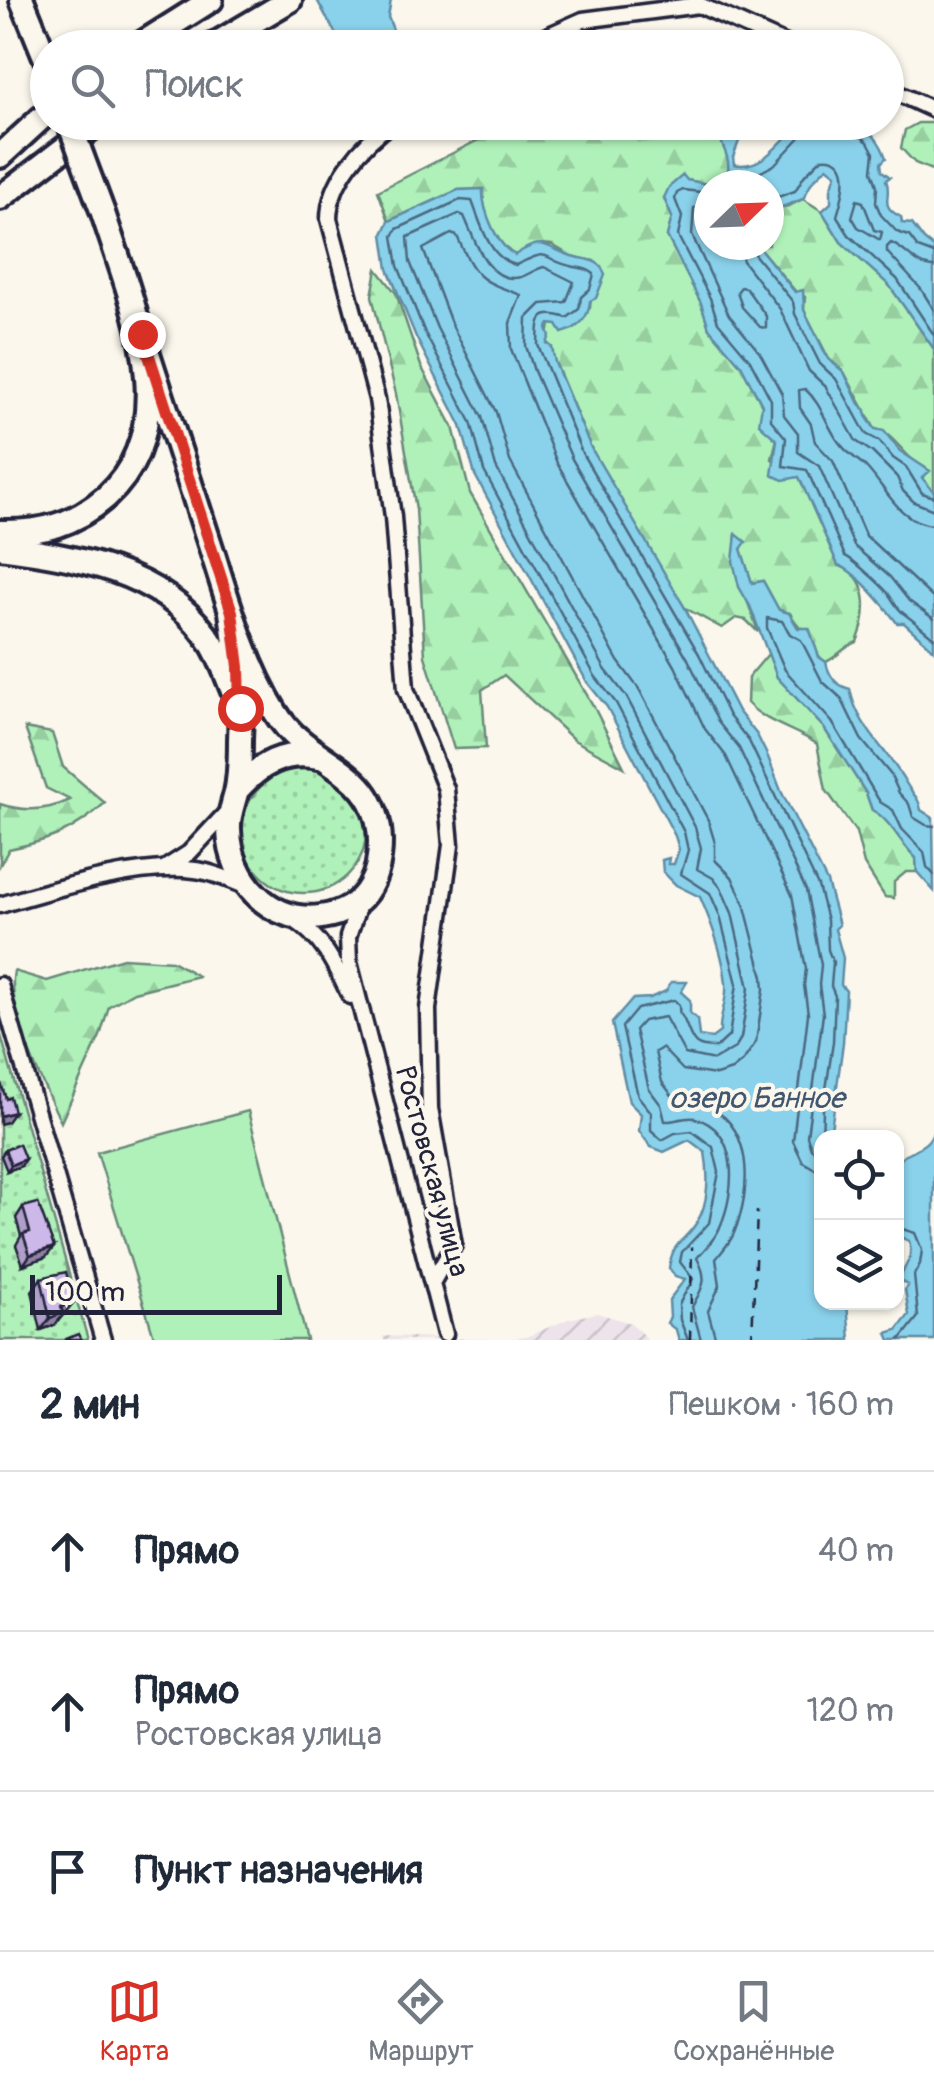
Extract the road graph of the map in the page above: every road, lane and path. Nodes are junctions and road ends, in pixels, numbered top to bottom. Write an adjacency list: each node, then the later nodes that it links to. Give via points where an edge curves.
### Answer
1 (212, 0): 6 (main road)
2 (290, 0): 7 (main road)
3 (704, 3): 8 (street, via 584,20); 9 (street)
4 (22, 4): 5 (main road)
5 (33, 30)
6 (164, 30)
7 (237, 30)
8 (561, 30)
9 (759, 30)
10 (904, 96): 11 (street)
11 (934, 110)
12 (30, 128): 16 (main road)
13 (76, 140): 17 (main road)
14 (77, 140): 18 (main road, bridge)
15 (373, 140): 34 (street, via 342,174 329,200 329,218 377,399 406,690 446,789 451,845 428,1009 430,1110 454,1245)
16 (1, 155)
17 (0, 198)
18 (142, 334): 19 (main road, via 144,427 116,488 63,525); 21 (main road)
19 (0, 532)
20 (0, 546): 22 (main road, via 66,556 142,580 186,610 209,638)
21 (232, 612): 22 (main road); 23 (main road, via 273,709)
22 (240, 708): 24 (main road)
23 (322, 757): 24 (main road, via 281,757 250,776); 27 (main road, via 361,785 380,831 380,859)
24 (234, 798): 25 (street, via 200,843); 26 (main road, via 231,850)
25 (164, 869): 26 (street, via 196,870); 28 (street)
26 (249, 888): 29 (main road)
27 (360, 902): 29 (main road, via 332,915); 31 (street, via 348,950)
28 (0, 905)
29 (285, 914): 31 (street, via 307,928 332,959)
30 (0, 985): 36 (street)
31 (362, 1024): 34 (street, Ростовская улица)
32 (757, 1211): 38 (path)
33 (692, 1247): 37 (path)
34 (432, 1283): 35 (street, Ростовская улица)
35 (445, 1334)
36 (103, 1340)
37 (690, 1340)
38 (752, 1340)

